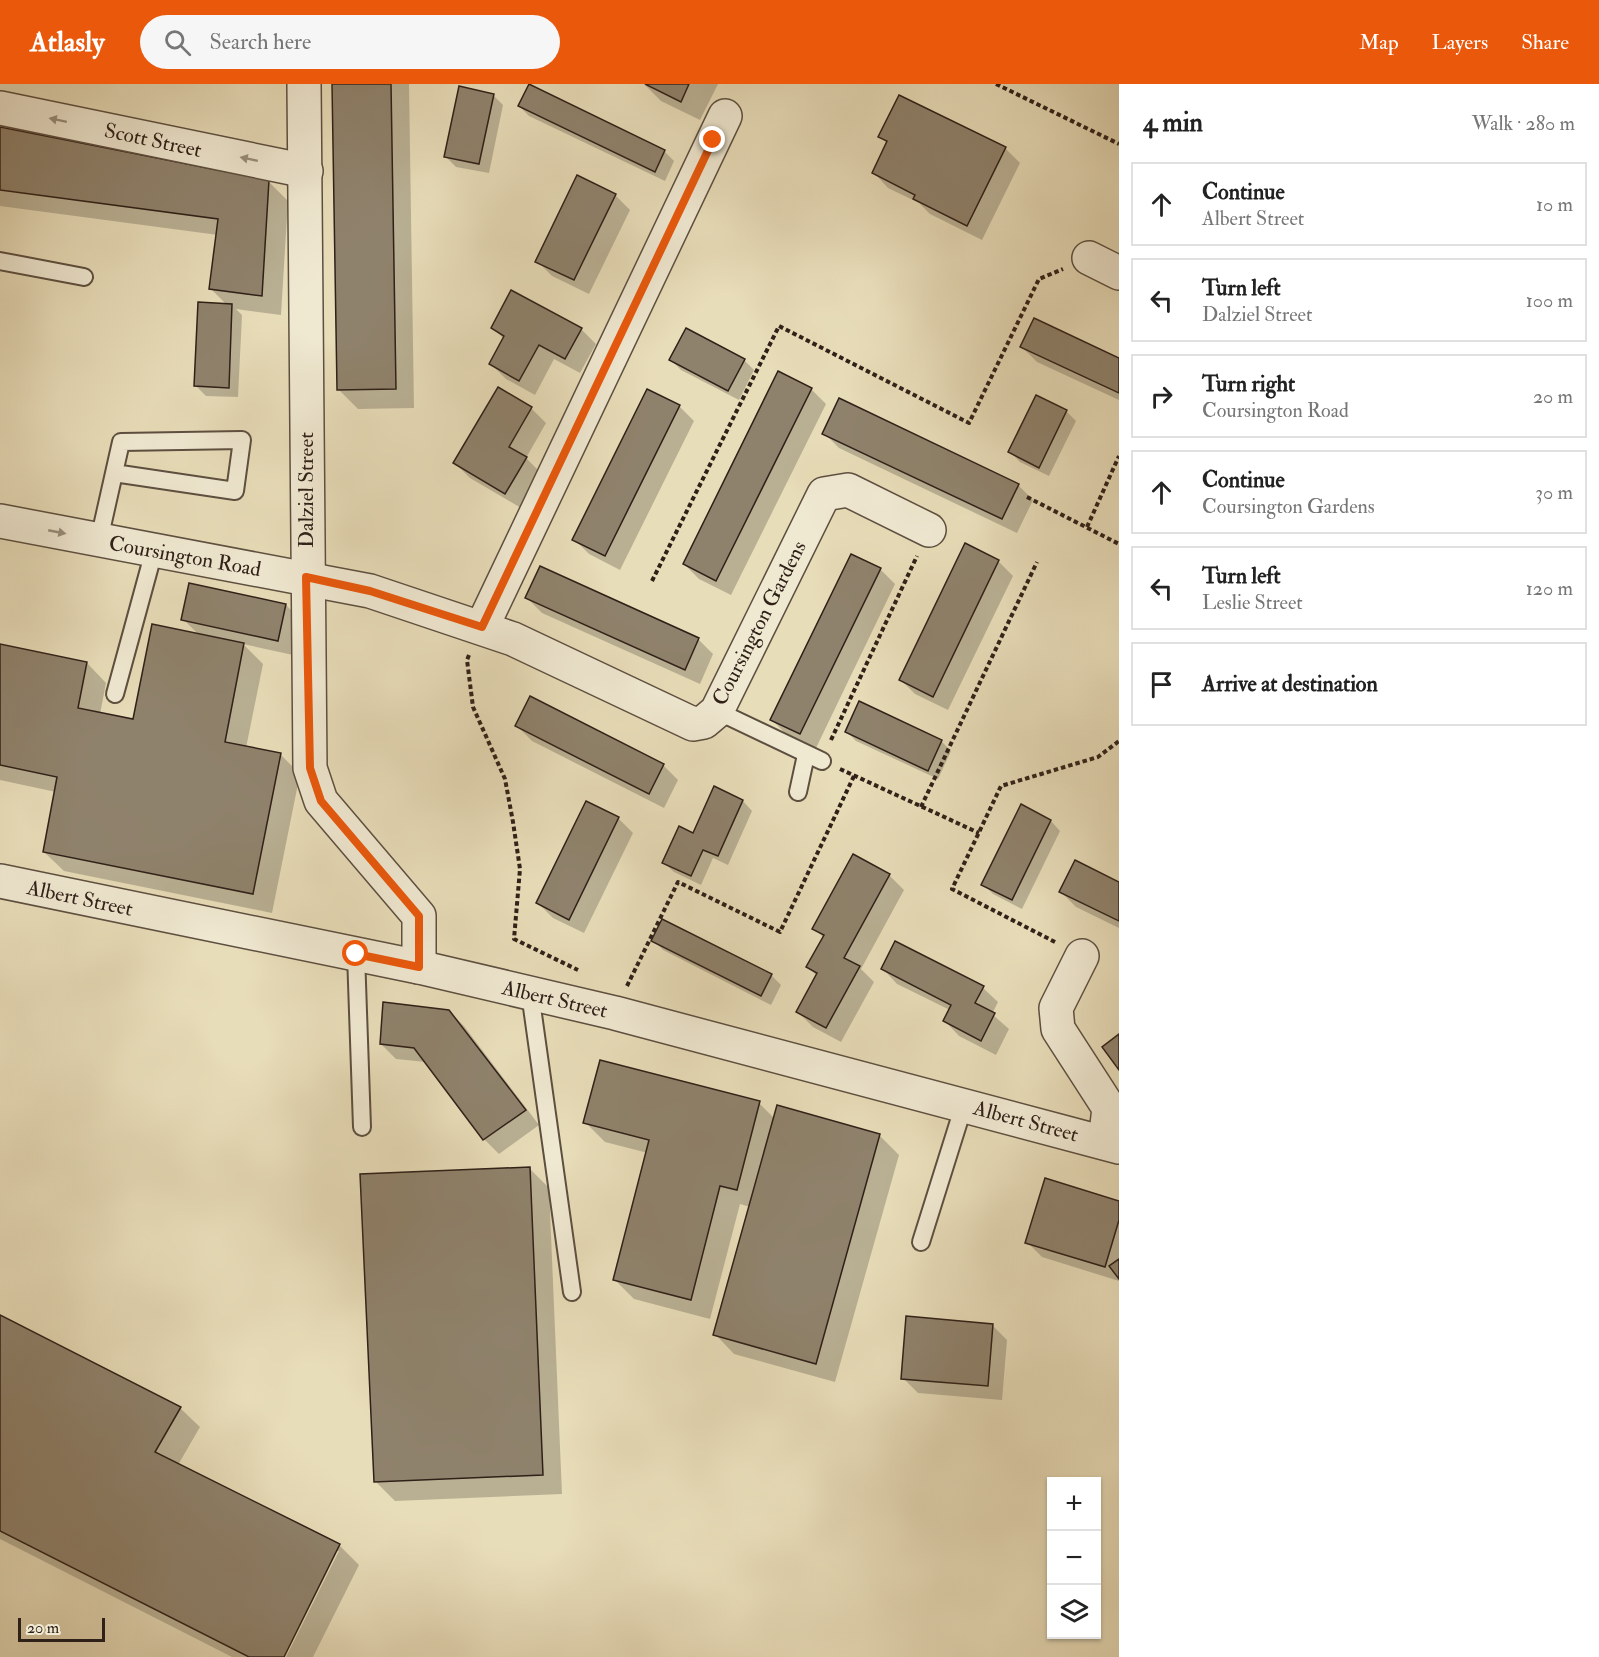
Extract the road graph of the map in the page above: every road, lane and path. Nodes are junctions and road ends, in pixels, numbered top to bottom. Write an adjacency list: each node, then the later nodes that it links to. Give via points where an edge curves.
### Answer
1 (304, 84): 6 (street, Dalziel Street)
2 (996, 84): 5 (path)
3 (0, 108): 6 (street, Scott Street, one-way to 3)
4 (725, 116): 24 (street)
5 (1119, 144)
6 (306, 171): 21 (street, Dalziel Street)
7 (1089, 258): 9 (street); 22 (path, via 1039,279 969,423 779,326)
8 (0, 261): 10 (lane)
9 (1119, 273)
10 (84, 278)
11 (1119, 456): 15 (path)
12 (114, 473): 12 (lane, via 121,442 242,440 235,490); 17 (lane)
13 (1027, 497): 15 (path)
14 (0, 521): 17 (street, Coursington Road, one-way to 17)
15 (1087, 527): 18 (path)
16 (929, 531): 26 (street, Coursington Gardens, via 848,490 824,494); 28 (path)
17 (99, 540): 19 (street, Coursington Road)
18 (1119, 544)
19 (154, 551): 21 (street, Coursington Road); 25 (lane)
20 (1037, 562): 31 (path)
21 (306, 577): 23 (street, Coursington Road); 36 (street, Dalziel Street, via 310,768 321,801 419,916)
22 (652, 581)
23 (370, 591): 24 (street, Coursington Gardens)
24 (482, 627): 26 (street, Coursington Gardens, via 693,724 704,722); 37 (path, via 466,660 473,706 505,779 513,822 520,869 514,939)
25 (115, 694)
26 (717, 711): 28 (lane)
27 (1119, 741): 32 (path, via 1098,757 1001,786)
28 (814, 758): 29 (path); 30 (lane)
29 (854, 776): 31 (path); 39 (path, via 780,932 678,882)
30 (798, 792)
31 (921, 807): 32 (path)
32 (979, 833): 35 (path, via 952,889)
33 (0, 881): 34 (street, Albert Street)
34 (356, 954): 36 (street, Albert Street); 41 (lane)
35 (1082, 956): 42 (street, via 1056,1008 1058,1029 1109,1108)
36 (419, 967): 38 (street, Albert Street)
37 (584, 973)
38 (530, 993): 39 (street, Albert Street); 44 (lane)
39 (615, 1013): 40 (street, Albert Street)
40 (964, 1105): 42 (street, Albert Street); 43 (lane)
41 (362, 1127)
42 (1112, 1145)
43 (921, 1242)
44 (572, 1292)

